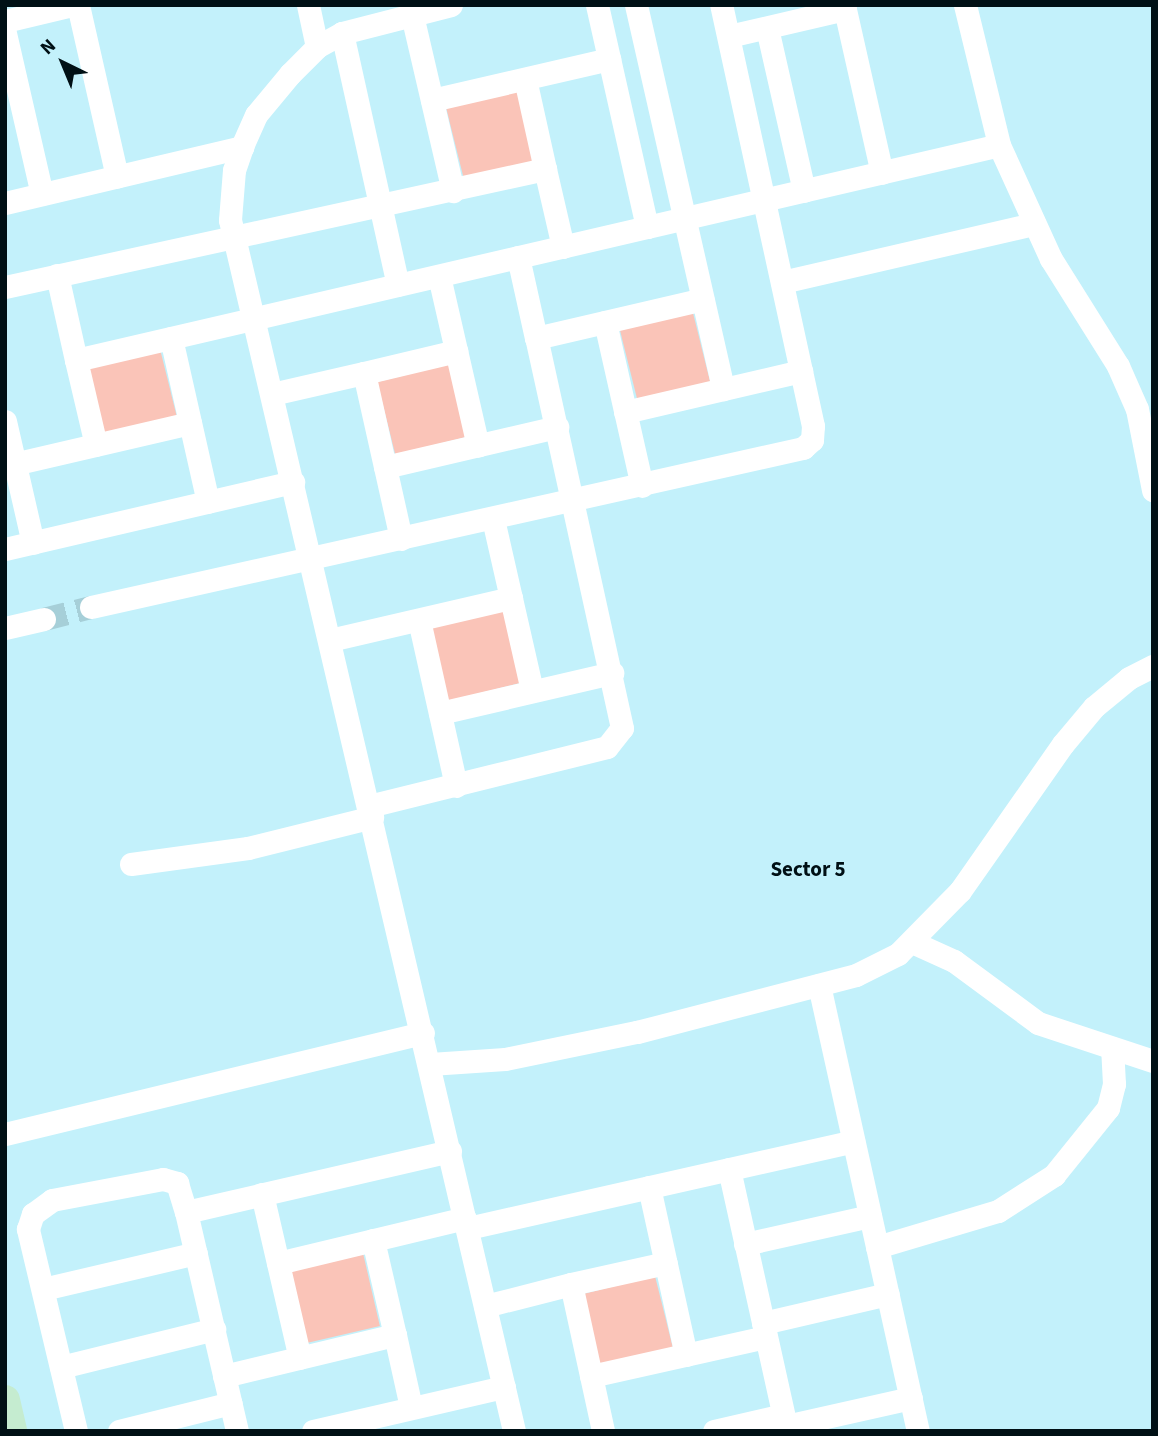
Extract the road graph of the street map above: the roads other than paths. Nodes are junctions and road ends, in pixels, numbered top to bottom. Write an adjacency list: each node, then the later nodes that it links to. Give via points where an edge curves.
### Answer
1 (72, 5): 11 (street)
2 (78, 5): 24 (street)
3 (308, 5): 16 (street)
4 (451, 5): 10 (street)
5 (597, 5): 17 (street)
6 (636, 5): 31 (street)
7 (721, 5): 15 (street)
8 (965, 5): 20 (street)
9 (845, 7): 12 (street); 23 (street)
10 (412, 15): 14 (street); 19 (street)
11 (5, 21)
12 (767, 28): 15 (street); 26 (street)
13 (5, 33): 27 (street)
14 (342, 33): 16 (street); 30 (street)
15 (729, 36): 28 (street)
16 (317, 47): 21 (street, via 256,115)
17 (609, 59): 18 (street); 33 (street)
18 (525, 79): 19 (street); 22 (street)
19 (432, 100): 25 (street)
20 (999, 145): 23 (street); 32 (street)
21 (242, 148): 24 (street); 34 (street, via 234,170 230,220)
22 (545, 169): 25 (street); 35 (street)
23 (883, 173): 26 (street)
24 (117, 177): 27 (street)
25 (453, 191): 30 (street)
26 (804, 191): 28 (street)
27 (42, 194): 29 (street)
28 (764, 200): 31 (street); 39 (street)
29 (5, 203)
30 (380, 207): 34 (street); 40 (street)
31 (684, 219): 33 (street); 42 (street)
32 (1034, 224): 39 (street); 63 (street, via 1051,260 1118,366 1137,409)
33 (647, 227): 35 (street)
34 (234, 236): 37 (street); 43 (street)
35 (563, 247): 36 (street)
36 (518, 257): 38 (street); 46 (street)
37 (57, 275): 41 (street); 48 (street)
38 (439, 276): 40 (street); 47 (street)
39 (782, 282): 49 (street)
40 (398, 285): 43 (street)
41 (5, 287)
42 (703, 299): 44 (street); 51 (street)
43 (254, 319): 45 (street); 52 (street)
44 (605, 322): 46 (street); 53 (street)
45 (171, 338): 48 (street); 55 (street)
46 (536, 338): 56 (street)
47 (456, 351): 50 (street); 58 (street)
48 (76, 360): 57 (street)
49 (801, 371): 51 (street); 62 (street, via 813,426 812,440 803,448)
50 (363, 373): 52 (street); 60 (street)
51 (723, 389): 53 (street)
52 (272, 394): 61 (street)
53 (625, 412): 62 (street)
54 (5, 421): 59 (street)
55 (190, 423): 57 (street); 65 (street)
56 (557, 428): 58 (street); 64 (street)
57 (96, 445): 59 (street)
58 (478, 446): 60 (street)
59 (10, 465): 68 (street)
60 (385, 467): 67 (street)
61 (293, 482): 65 (street); 70 (street)
62 (642, 486): 64 (street)
63 (1153, 490)
64 (573, 501): 66 (street); 78 (street)
65 (208, 502): 68 (street)
66 (493, 519): 67 (street); 71 (street)
67 (401, 539): 70 (street)
68 (33, 543): 69 (street)
69 (5, 549)
70 (311, 559): 72 (street); 76 (street)
71 (511, 598): 74 (street); 79 (street)
72 (90, 607)
73 (44, 619): 75 (street)
74 (419, 620): 76 (street); 80 (street)
75 (5, 628)
76 (330, 640): 82 (street)
77 (1153, 666): 84 (street, via 1129,678 1086,716 960,891)
78 (612, 673): 79 (street); 81 (street, via 622,729 607,747)
79 (532, 691): 80 (street)
80 (440, 713): 81 (street)
81 (456, 786): 82 (street)
82 (371, 812): 83 (street, via 248,848); 86 (street)
83 (131, 864)
84 (912, 942): 85 (street, via 856,975); 87 (street, via 954,961 1038,1023)
85 (819, 985): 89 (street, via 505,1059); 91 (street)
86 (423, 1033): 89 (street); 90 (street)
87 (1112, 1048): 88 (street); 101 (street, via 1114,1084 1108,1108 1054,1175 998,1211)
88 (1153, 1061)
89 (430, 1064): 92 (street)
90 (5, 1134)
91 (853, 1141): 93 (street); 97 (street)
92 (450, 1151): 95 (street); 98 (street)
93 (729, 1169): 94 (street); 100 (street)
94 (649, 1187): 98 (street); 104 (street)
95 (262, 1194): 96 (street); 103 (street)
96 (186, 1212): 102 (street); 106 (street, via 181,1190 171,1180 52,1200 33,1214 28,1229)
97 (870, 1216): 100 (street); 101 (street)
98 (467, 1223): 99 (street); 108 (street)
99 (373, 1240): 103 (street); 111 (street)
100 (745, 1244): 110 (street)
101 (877, 1247): 107 (street)
102 (196, 1253): 106 (street); 109 (street)
103 (278, 1263): 113 (street)
104 (666, 1263): 105 (street); 112 (street)
105 (571, 1284): 108 (street); 116 (street)
106 (43, 1289): 114 (street)
107 (888, 1294): 110 (street); 118 (street)
108 (485, 1306): 117 (street)
109 (214, 1329): 114 (street); 115 (street)
110 (764, 1330): 112 (street); 122 (street)
111 (395, 1335): 113 (street); 121 (street)
112 (686, 1354): 116 (street)
113 (300, 1358): 115 (street)
114 (61, 1367): 125 (street)
115 (225, 1376): 120 (street)
116 (591, 1376): 129 (street)
117 (504, 1387): 121 (street); 128 (street)
118 (911, 1398): 122 (street); 131 (street)
119 (5, 1400): 124 (main road)
120 (231, 1403): 126 (street); 127 (street)
121 (411, 1407): 123 (street)
122 (785, 1424): 130 (street)
123 (317, 1430)
124 (12, 1431)
125 (76, 1431)
126 (119, 1431)
127 (237, 1431)
128 (514, 1431)
129 (603, 1431)
130 (714, 1431)
131 (918, 1431)

